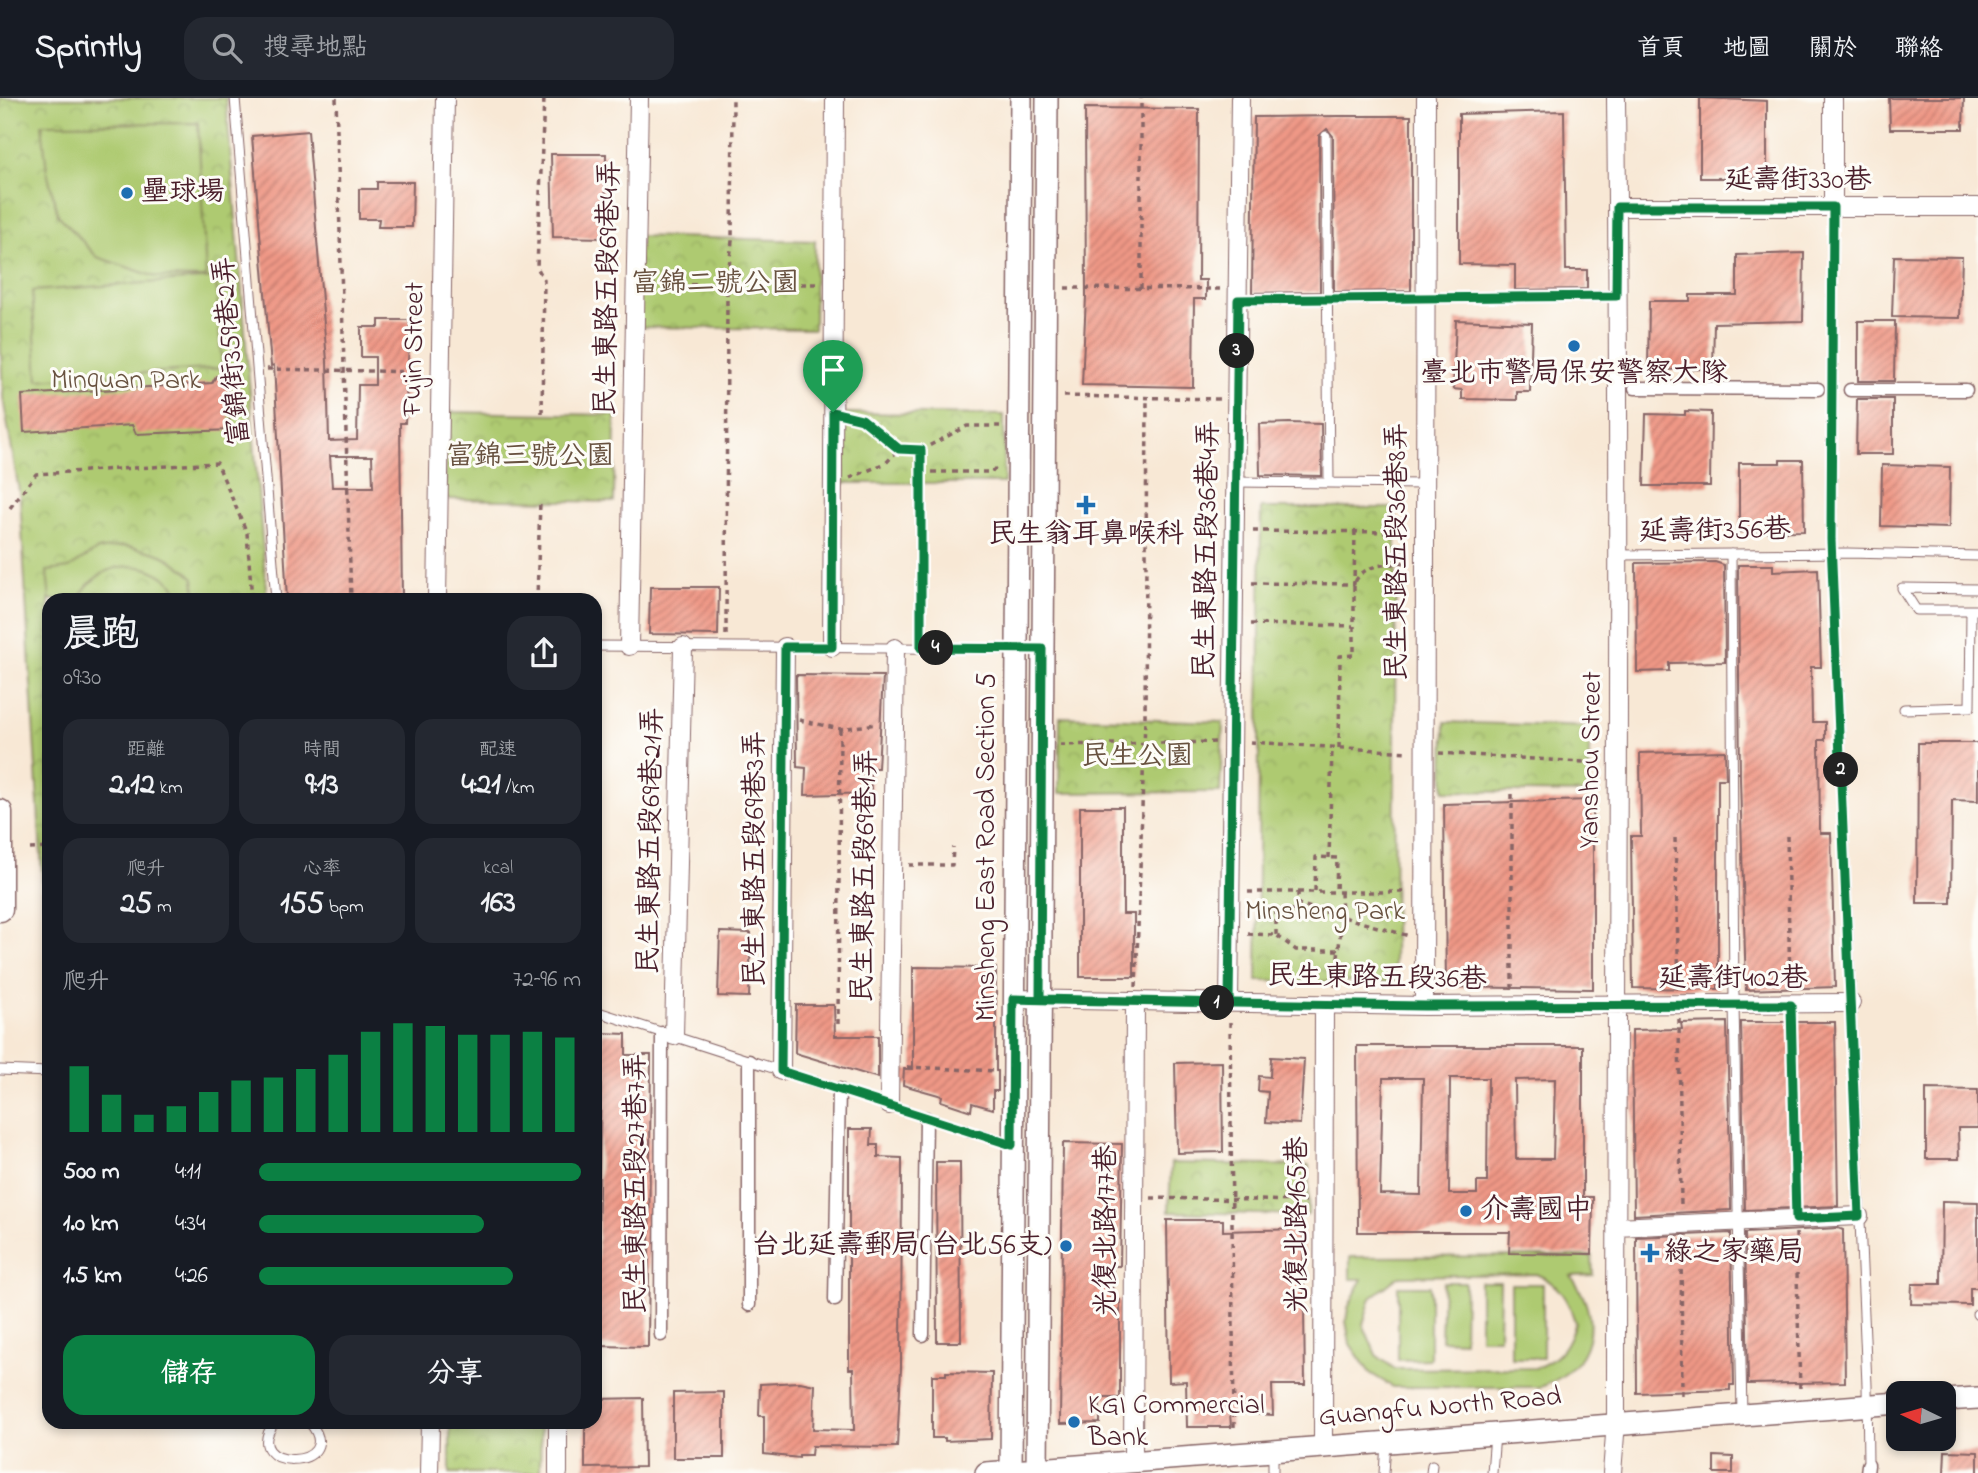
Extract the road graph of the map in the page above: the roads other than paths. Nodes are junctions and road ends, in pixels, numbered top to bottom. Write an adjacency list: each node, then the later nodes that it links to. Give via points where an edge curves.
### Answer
1 (235, 98): 31 (lane, 富錦街359巷2弄)
2 (445, 98): 32 (street, Fujin Street)
3 (639, 98): 35 (street, 民生東路五段69巷4弄)
4 (835, 98): 38 (street)
5 (1021, 98): 40 (street, Minsheng East Road Section 5)
6 (1047, 98): 41 (street, Minsheng East Road Section 5)
7 (1240, 98): 15 (street, 民生東路五段36巷4弄)
8 (1426, 98): 18 (street, 民生東路五段36巷8弄)
9 (1616, 98): 12 (street, Yanshou Street)
10 (1833, 98): 13 (street)
11 (1326, 136): 17 (lane)
12 (1617, 207): 13 (street, 延壽街330巷); 16 (street, Yanshou Street)
13 (1833, 207): 14 (street, 延壽街330巷); 27 (lane)
14 (1978, 207)
15 (1238, 295): 17 (lane); 23 (street, 民生東路五段36巷4弄)
16 (1616, 296): 18 (lane); 28 (street, Yanshou Street)
17 (1328, 299): 18 (lane); 24 (lane)
18 (1426, 299): 25 (street, 民生東路五段36巷8弄)
19 (1635, 388): 20 (street)
20 (1818, 390)
21 (1850, 390): 22 (street)
22 (1966, 390)
23 (1236, 482): 24 (lane); 48 (street, 民生東路五段36巷4弄)
24 (1329, 484): 25 (lane)
25 (1424, 484): 52 (street, 民生東路五段36巷8弄)
26 (1731, 554): 27 (lane, 延壽街356巷); 28 (lane, 延壽街356巷); 50 (lane)
27 (1832, 554): 29 (lane, 延壽街356巷); 49 (lane)
28 (1620, 555): 53 (street, Yanshou Street)
29 (1978, 556)
30 (1978, 589): 33 (lane, via 1902,588 1916,610)
31 (275, 593)
32 (437, 593)
33 (1975, 610): 42 (lane, via 1970,707)
34 (602, 646): 35 (lane)
35 (629, 646): 36 (lane)
36 (683, 647): 37 (lane); 55 (street, 民生東路五段69巷21弄)
37 (785, 647): 38 (lane); 58 (street, 民生東路五段69巷3弄)
38 (832, 647): 39 (lane)
39 (895, 648): 40 (lane); 61 (street, 民生東路五段69巷1弄)
40 (1016, 648): 41 (lane); 46 (street, Minsheng East Road Section 5)
41 (1042, 649): 47 (street, Minsheng East Road Section 5)
42 (1904, 709)
43 (0, 813): 44 (main road)
44 (0, 909)
45 (1135, 994): 47 (street, 民生東路五段36巷); 48 (street, 民生東路五段36巷); 85 (street, 光復北路177巷)
46 (1013, 999): 47 (street, 民生東路五段36巷); 63 (street, Minsheng East Road Section 5)
47 (1040, 999): 89 (street, Minsheng East Road Section 5)
48 (1229, 1003): 51 (street, 民生東路五段36巷)
49 (1851, 1003): 50 (street, 延壽街402巷); 64 (lane)
50 (1734, 1004): 53 (street, 延壽街402巷); 65 (lane)
51 (1324, 1005): 52 (street, 民生東路五段36巷); 83 (street, 光復北路165巷)
52 (1424, 1006): 53 (street, 民生東路五段36巷)
53 (1615, 1006): 66 (street, Yanshou Street)
54 (602, 1013): 55 (lane)
55 (668, 1035): 56 (lane); 69 (street, 民生東路五段27巷7弄)
56 (749, 1060): 58 (lane); 68 (street)
57 (0, 1070): 59 (lane)
58 (781, 1071): 60 (lane)
59 (42, 1072)
60 (839, 1089): 61 (lane); 67 (street)
61 (888, 1105): 62 (lane)
62 (926, 1118): 63 (lane); 70 (street)
63 (1012, 1145): 90 (street, Minsheng East Road Section 5)
64 (1859, 1216): 65 (street); 74 (lane)
65 (1738, 1222): 66 (street); 75 (lane)
66 (1616, 1227): 76 (street, Yanshou Street)
67 (835, 1300)
68 (749, 1305)
69 (661, 1335)
70 (923, 1335)
71 (1978, 1398): 72 (street)
72 (1956, 1399)
73 (1886, 1404): 74 (street, Guangfu North Road)
74 (1868, 1405): 75 (street, Guangfu North Road); 88 (lane)
75 (1742, 1414): 76 (street, Guangfu North Road)
76 (1616, 1422): 81 (street, Guangfu North Road); 97 (street, Yanshou Street)
77 (270, 1429): 87 (lane, via 267,1443)
78 (313, 1429): 87 (lane, via 316,1447 310,1457)
79 (430, 1429): 91 (street)
80 (558, 1429): 92 (street)
81 (1495, 1432): 82 (street, Guangfu North Road); 96 (lane)
82 (1386, 1441): 83 (street, Guangfu North Road); 95 (lane)
83 (1323, 1446): 84 (street, Guangfu North Road)
84 (1273, 1450): 86 (street, Guangfu North Road); 94 (lane)
85 (1133, 1461): 86 (street, Guangfu North Road); 89 (street, Guangfu North Road)
86 (1158, 1466)
87 (290, 1469)
88 (1867, 1469)
89 (1037, 1471): 90 (street, Guangfu North Road)
90 (1011, 1472): 93 (street, Guangfu North Road)
91 (429, 1473)
92 (558, 1473)
93 (986, 1473)
94 (1273, 1473)
95 (1384, 1473)
96 (1492, 1473)
97 (1612, 1473)

